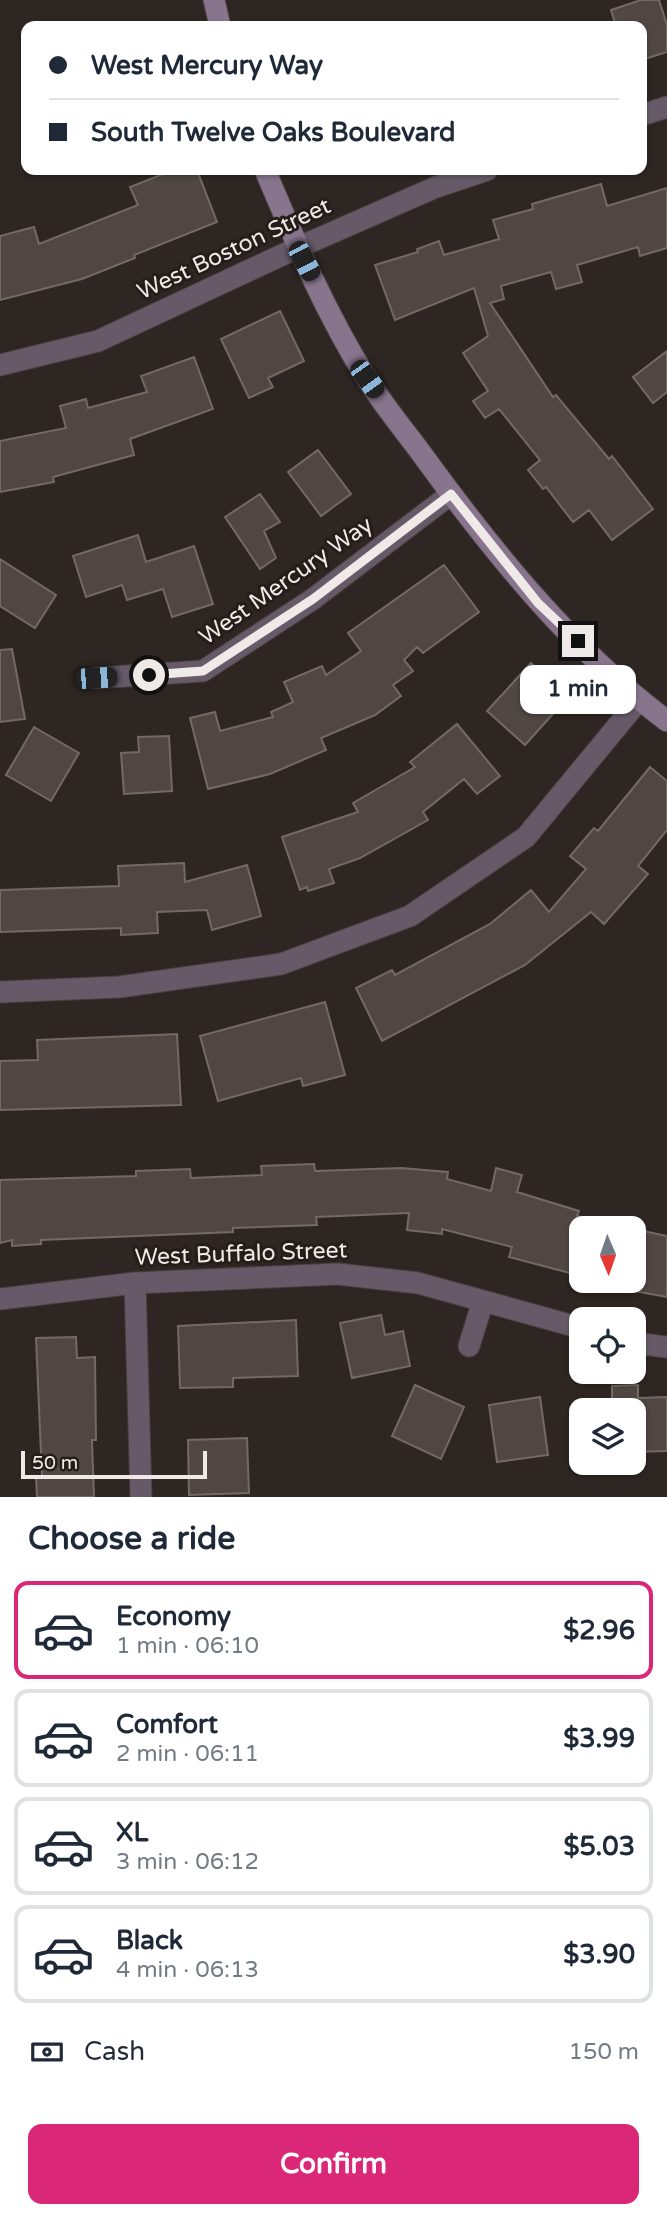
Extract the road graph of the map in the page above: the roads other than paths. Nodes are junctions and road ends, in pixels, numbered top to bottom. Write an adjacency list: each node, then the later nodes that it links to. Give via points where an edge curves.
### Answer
1 (214, 0): 2 (street)
2 (219, 21)
3 (667, 107): 4 (street)
4 (647, 114)
5 (267, 175): 7 (street)
6 (472, 175): 7 (street, West Boston Street)
7 (297, 248): 8 (street, West Boston Street, via 98,341); 9 (street, via 367,379)
8 (0, 365)
9 (451, 494): 10 (street, West Mercury Way, via 313,599 203,671); 11 (street, via 538,603)
10 (96, 678)
11 (639, 700): 12 (street); 13 (street, via 526,837 410,916 281,964 119,987)
12 (667, 721)
13 (0, 992)
14 (135, 1283): 15 (street, West Buffalo Street); 16 (street, West Buffalo Street, via 338,1274 418,1283); 21 (street)
15 (0, 1300)
16 (483, 1301): 17 (street, West Buffalo Street); 19 (street)
17 (569, 1325)
18 (646, 1344): 20 (street)
19 (469, 1346)
20 (667, 1346)
21 (141, 1497)

